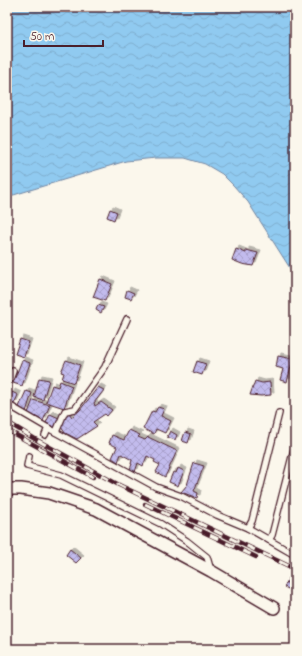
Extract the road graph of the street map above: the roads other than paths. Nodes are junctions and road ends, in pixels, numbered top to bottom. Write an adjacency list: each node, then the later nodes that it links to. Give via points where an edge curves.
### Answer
1 (127, 319): 7 (lane, via 105,367 75,409 66,411)
2 (13, 371): 3 (lane)
3 (7, 387)
4 (7, 404): 6 (lane)
5 (279, 413): 12 (lane, via 252,521)
6 (48, 428): 7 (lane); 8 (lane)
7 (56, 432): 12 (lane, via 156,486)
8 (45, 435)
9 (295, 445): 13 (lane)
10 (29, 456): 15 (lane, via 27,466 61,475 161,524 207,557)
11 (7, 489): 15 (street, via 48,493 96,509)
12 (248, 528): 13 (lane)
13 (269, 540): 14 (lane)
14 (295, 555)
15 (211, 571): 16 (street)
16 (274, 608)

